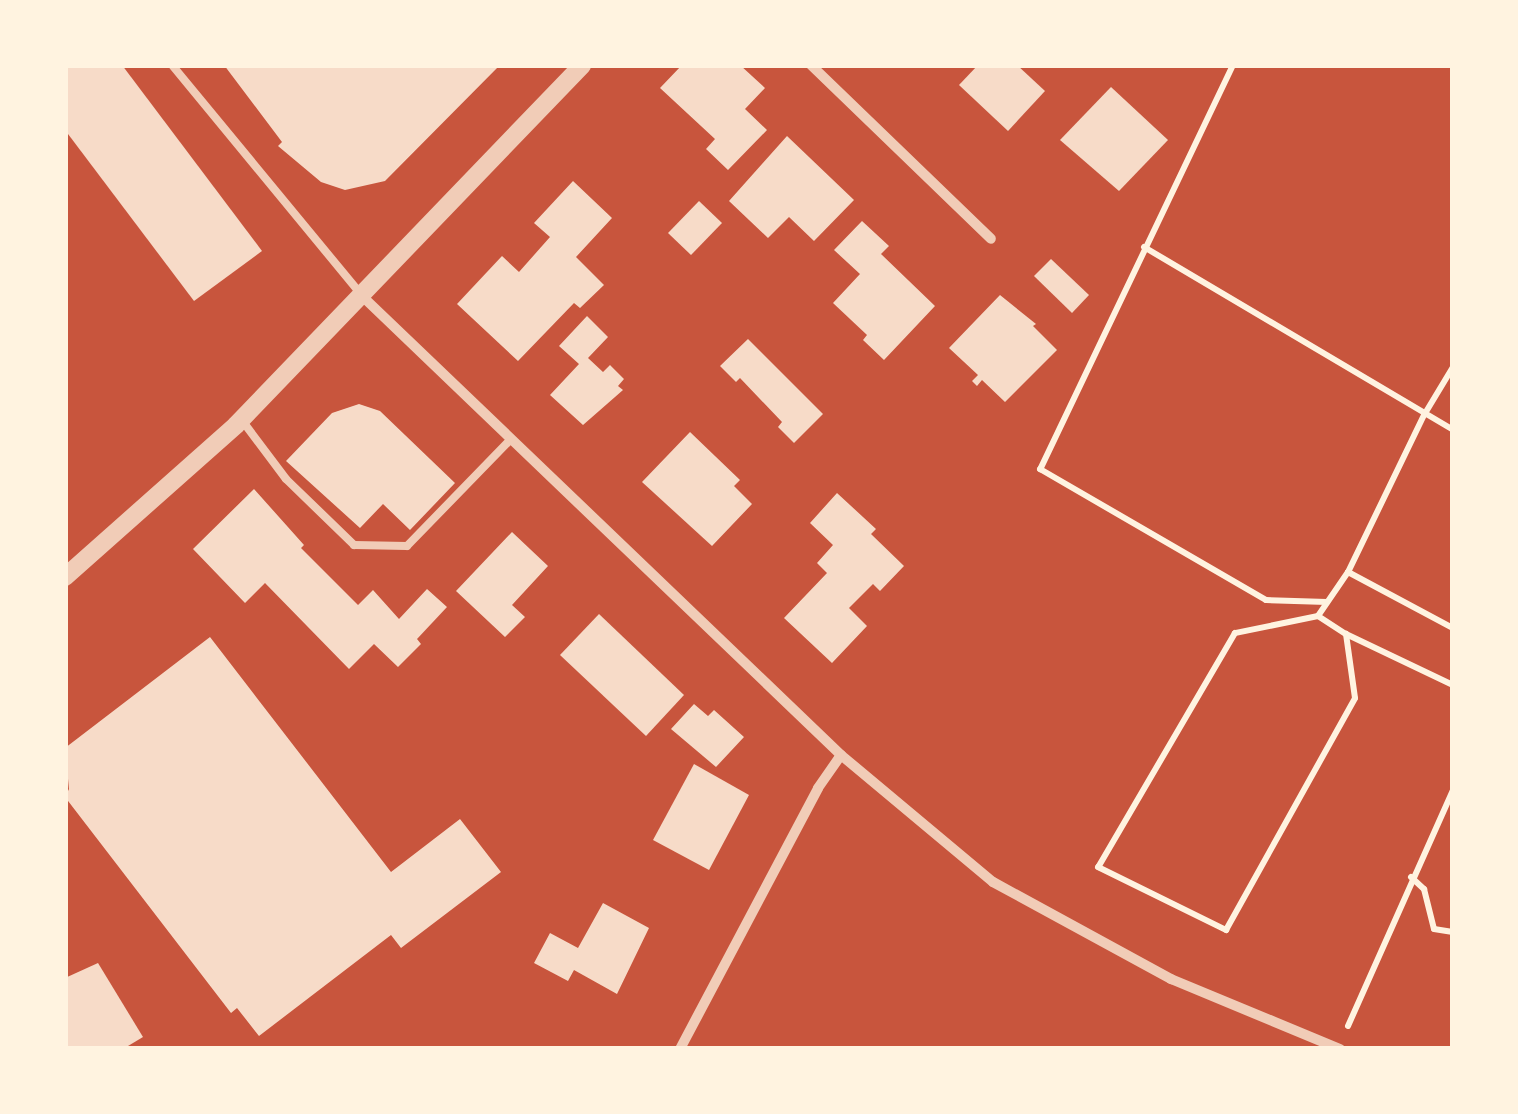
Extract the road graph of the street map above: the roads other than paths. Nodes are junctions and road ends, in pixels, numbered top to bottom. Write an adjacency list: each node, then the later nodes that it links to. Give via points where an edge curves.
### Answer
1 (172, 65): 5 (lane)
2 (582, 65): 5 (street)
3 (811, 65): 4 (street)
4 (991, 239)
5 (361, 294): 6 (street); 7 (street)
6 (241, 419): 7 (lane, via 286,479 354,545 407,546); 8 (street)
7 (510, 440): 9 (street)
8 (65, 578)
9 (841, 755): 10 (street); 11 (street, via 993,882 1171,979)
10 (680, 1049)
11 (1340, 1049)

